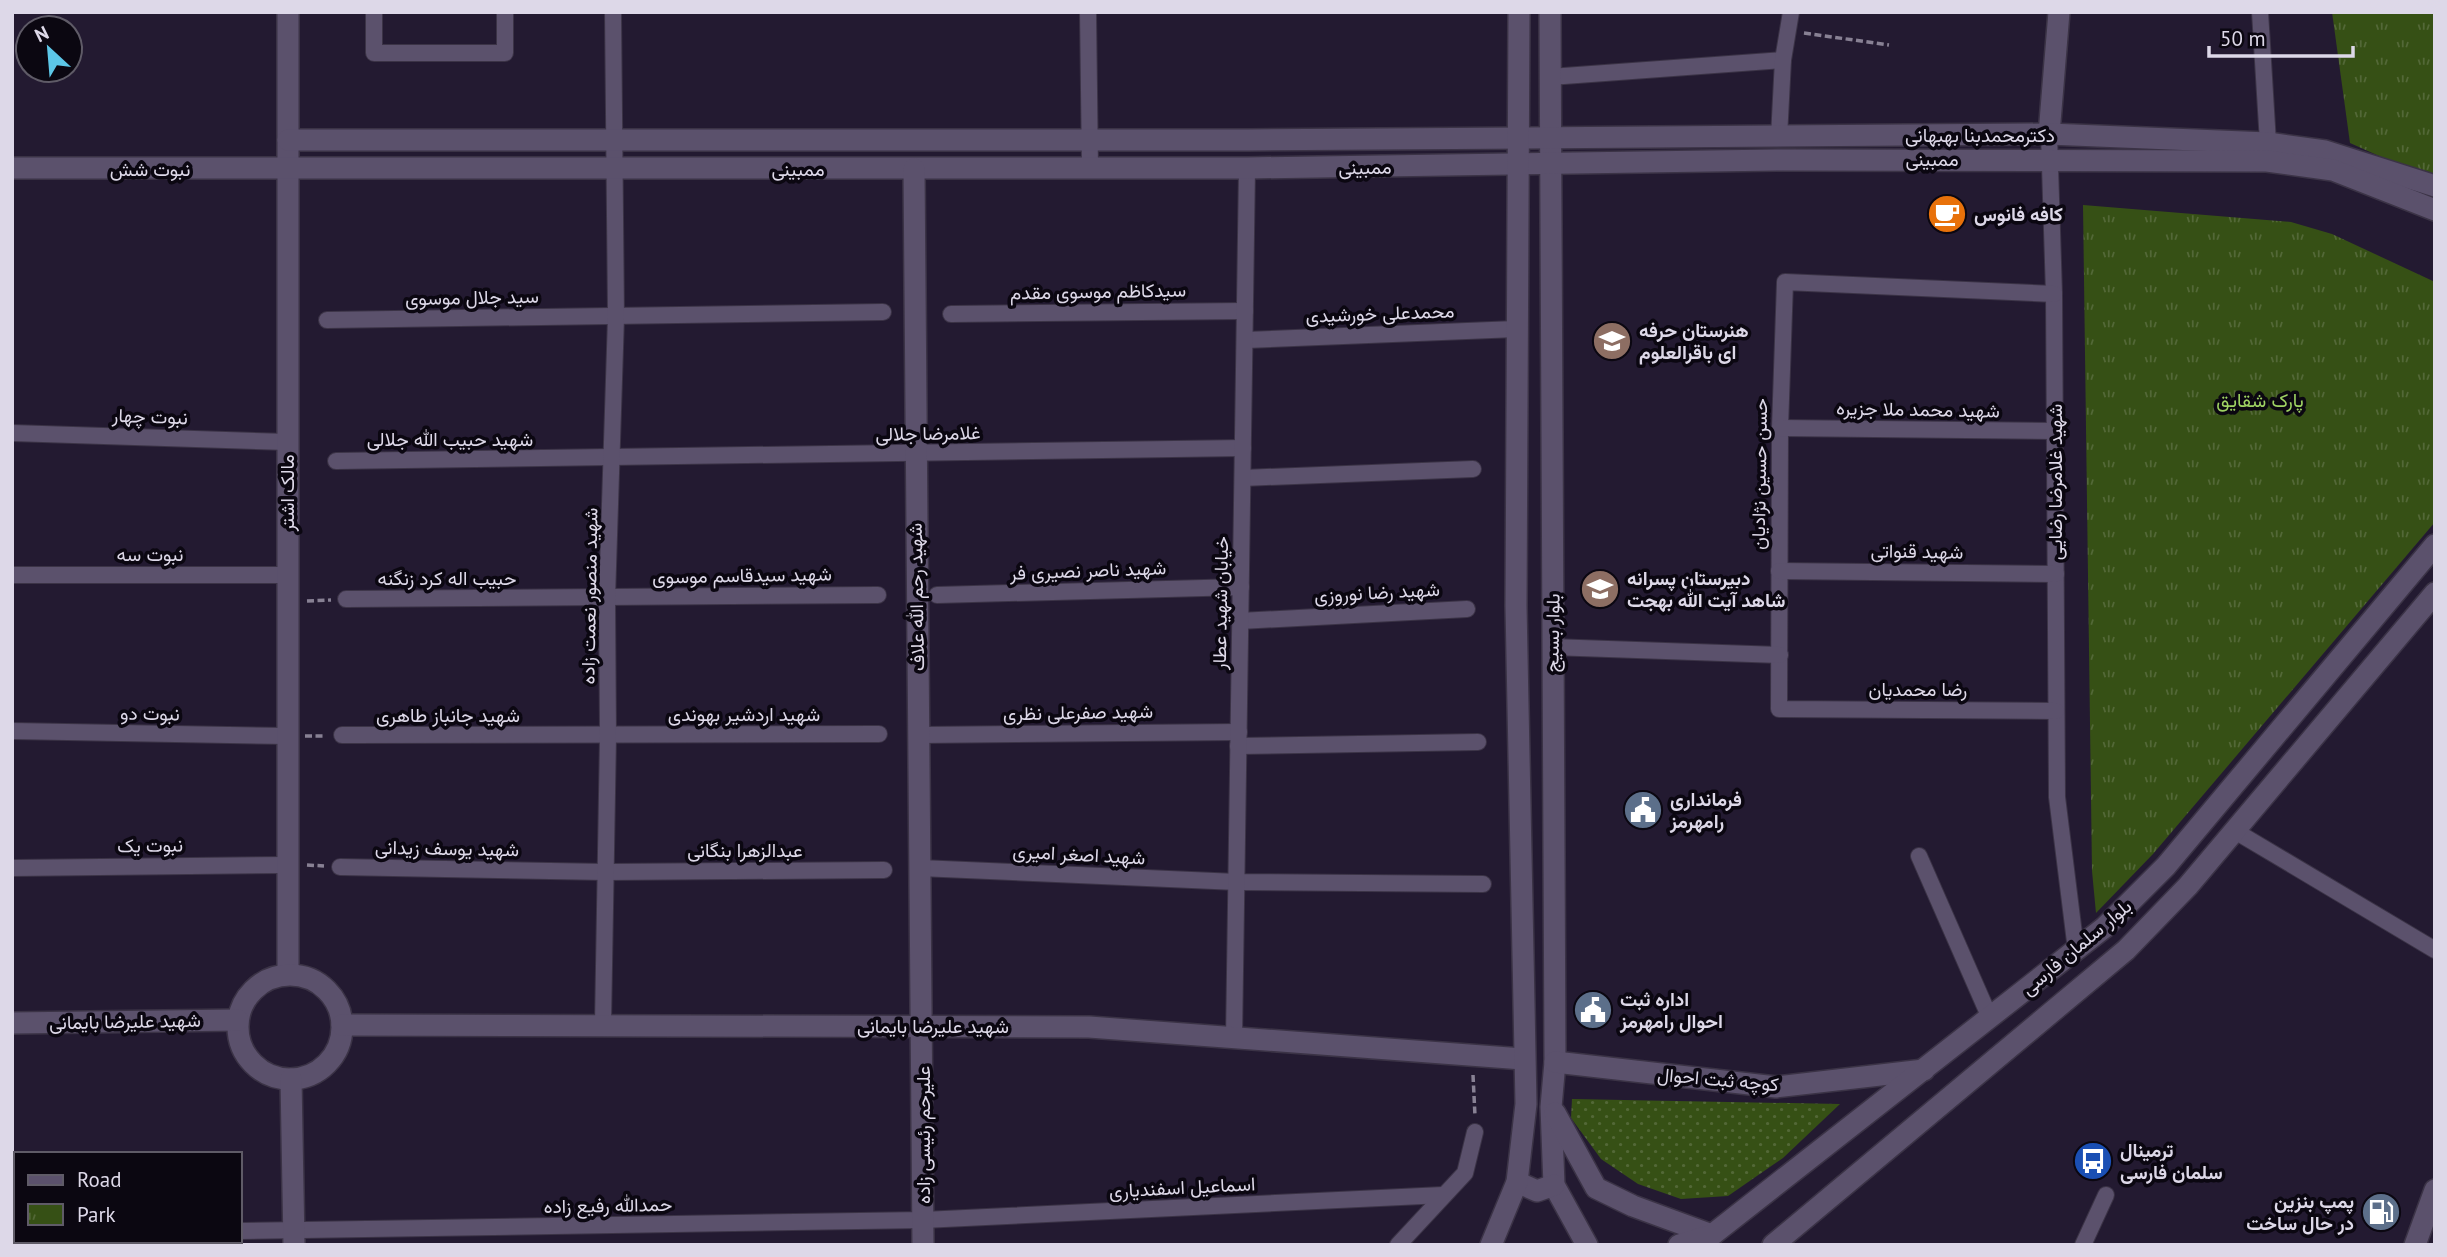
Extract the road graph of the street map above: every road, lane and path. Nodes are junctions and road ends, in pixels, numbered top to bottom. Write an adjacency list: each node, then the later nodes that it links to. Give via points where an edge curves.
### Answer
1 (288, 12): 19 (street, مالک اشتر)
2 (374, 12): 3 (street, via 374,53 505,53)
3 (505, 12)
4 (613, 12): 20 (street, شهید منصور نعمت زاده)
5 (1088, 12): 21 (street)
6 (1519, 12): 17 (street, بلوار بسیج)
7 (1550, 12): 14 (street, بلوار بسیج)
8 (1791, 12): 11 (street)
9 (2059, 12): 15 (street, شهید غلامرضا رضایی)
10 (2260, 12): 22 (street)
11 (1788, 30): 12 (path); 13 (street)
12 (1889, 45)
13 (1783, 60): 14 (street); 16 (street)
14 (1550, 76): 18 (street, بلوار بسیج)
15 (2049, 134): 16 (street, دکترمحمدبنا بهبهانی); 22 (street, دکترمحمدبنا بهبهانی); 23 (street, شهید غلامرضا رضایی)
16 (1779, 137): 18 (street, دکترمحمدبنا بهبهانی)
17 (1518, 138): 18 (street, دکترمحمدبنا بهبهانی); 21 (street, ممبینی); 24 (street, بلوار بسیج)
18 (1550, 138): 25 (street, بلوار بسیج)
19 (288, 140): 20 (street, ممبینی); 29 (street, مالک اشتر)
20 (613, 140): 21 (street, ممبینی); 30 (street, شهید منصور نعمت زاده)
21 (1089, 140): 27 (street)
22 (2268, 143): 32 (street, دکترمحمدبنا بهبهانی, via 2325,151)
23 (2050, 159): 25 (street, ممبینی); 33 (street, ممبینی, via 2280,162 2333,170); 34 (street, شهید غلامرضا رضایی)
24 (1518, 165): 25 (street, ممبینی); 28 (street, ممبینی); 40 (street, بلوار بسیج)
25 (1551, 165): 54 (street, بلوار بسیج)
26 (12, 168): 29 (street, نبوت شش)
27 (1090, 168): 28 (street, ممبینی); 31 (street, ممبینی)
28 (1247, 168): 35 (street, خیابان شهید عطار)
29 (288, 169): 30 (street, ممبینی); 45 (street, مالک اشتر)
30 (612, 169): 31 (street, ممبینی); 38 (street, شهید منصور نعمت زاده)
31 (914, 169): 47 (street, شهید رحم الله علاف)
32 (2435, 186)
33 (2435, 210)
34 (2054, 294): 42 (street, حسن حسین نژادیان, via 1785,282); 43 (street, شهید غلامرضا رضایی)
35 (1245, 311): 37 (street, سیدکاظم موسوی مقدم); 41 (street, خیابان شهید عطار)
36 (883, 312): 38 (street, سید جلال موسوی)
37 (951, 314)
38 (616, 317): 39 (street, سید جلال موسوی); 48 (street, شهید منصور نعمت زاده)
39 (327, 320)
40 (1516, 329): 41 (street, محمدعلی خورشیدی); 53 (street, بلوار بسیج)
41 (1246, 340): 46 (street, خیابان شهید عطار)
42 (1780, 428): 43 (street, شهید محمد ملا جزیره); 55 (street, حسن حسین نژادیان)
43 (2055, 431): 56 (street, شهید غلامرضا رضایی)
44 (12, 433): 45 (street, نبوت چهار)
45 (287, 442): 58 (street, مالک اشتر)
46 (1243, 448): 47 (street, غلامرضا جلالی); 51 (street, خیابان شهید عطار)
47 (915, 454): 48 (street, غلامرضا جلالی); 75 (street, شهید رحم الله علاف)
48 (613, 459): 49 (street, شهید حبیب الله جلالی); 63 (street, شهید منصور نعمت زاده)
49 (336, 461)
50 (1473, 469): 51 (street)
51 (1242, 478): 59 (street, خیابان شهید عطار)
52 (2435, 545): 90 (street, بلوار سلمان فارسی, via 2166,866)
53 (1516, 563): 54 (street); 101 (street, بلوار بسیج)
54 (1553, 563): 68 (street, بلوار بسیج)
55 (1779, 571): 56 (street, شهید قنواتی); 69 (street, حسن حسین نژادیان)
56 (2056, 574): 71 (street, شهید غلامرضا رضایی)
57 (12, 575): 58 (street, نبوت سه)
58 (287, 575): 65 (street, مالک اشتر)
59 (1241, 587): 62 (street, شهید ناصر نصیری فر); 67 (street, خیابان شهید عطار)
60 (2435, 593): 80 (street, بلوار سلمان فارسی)
61 (878, 595): 63 (street, شهید سیدقاسم موسوی)
62 (937, 595)
63 (607, 598): 64 (street, حبیب اله کرد زنگنه); 77 (street, شهید منصور نعمت زاده)
64 (346, 599): 65 (path)
65 (288, 601): 76 (street, مالک اشتر)
66 (1467, 608): 67 (street, شهید رضا نوروزی)
67 (1240, 621): 78 (street, خیابان شهید عطار)
68 (1551, 647): 69 (street); 102 (street, بلوار بسیج)
69 (1780, 655): 70 (street, حسن حسین نژادیان)
70 (1779, 709): 71 (street, رضا محمدیان)
71 (2056, 711): 90 (street, شهید غلامرضا رضایی, via 2057,797)
72 (12, 731): 76 (street, نبوت دو)
73 (879, 734): 77 (street, شهید اردشیر بهوندی)
74 (342, 735): 76 (path); 77 (street, شهید جانباز طاهری)
75 (918, 735): 78 (street, شهید صفرعلی نظری); 85 (street, شهید رحم الله علاف)
76 (288, 736): 82 (street, مالک اشتر)
77 (608, 736): 87 (street, شهید منصور نعمت زاده)
78 (1238, 739): 79 (street, شهید صفرعلی نظری); 88 (street, خیابان شهید عطار)
79 (1478, 742)
80 (2235, 831): 91 (street); 116 (street, بلوار سلمان فارسی, via 2126,950)
81 (1919, 856): 93 (street)
82 (288, 865): 83 (path); 84 (street, نبوت یک); 92 (street, مالک اشتر)
83 (340, 867): 87 (street, شهید یوسف زیدانی)
84 (12, 868)
85 (920, 868): 88 (street, شهید اصغر امیری); 98 (street, شهید رحم الله علاف)
86 (884, 870): 87 (street, عبدالزهرا بنگانی)
87 (606, 872): 96 (street, شهید منصور نعمت زاده)
88 (1237, 882): 89 (street, شهید اصغر امیری); 99 (street, خیابان شهید عطار)
89 (1483, 884)
90 (2076, 950): 93 (street, بلوار سلمان فارسی)
91 (2435, 950)
92 (288, 974): 94 (street, via 254,988 243,1002); 97 (street, via 304,976 331,994)
93 (1990, 1018): 103 (street, بلوار سلمان فارسی)
94 (238, 1020): 95 (street, شهید علیرضا بایمانی); 104 (street, via 245,1054 257,1068)
95 (12, 1023)
96 (603, 1024): 97 (street, شهید علیرضا بایمانی); 98 (street, شهید علیرضا بایمانی)
97 (342, 1025): 104 (street, via 340,1041 322,1068)
98 (922, 1026): 99 (street, شهید علیرضا بایمانی, via 1089,1027); 112 (street, علیرحم رئیسی زاده)
99 (1234, 1039): 100 (street, شهید علیرضا بایمانی)
100 (1473, 1055): 101 (street, شهید علیرضا بایمانی); 106 (path)
101 (1523, 1059): 107 (street, بلوار بسیج, via 1526,1104)
102 (1555, 1062): 103 (street, کوچه ثبت احوال, via 1776,1087); 105 (street, بلوار بسیج)
103 (1924, 1070): 114 (street, بلوار سلمان فارسی)
104 (291, 1079): 115 (street)
105 (1551, 1107): 108 (street, بلوار بسیج); 114 (street, via 1595,1188)
106 (1475, 1132): 110 (street, via 1465,1173)
107 (1517, 1182): 108 (street, via 1537,1191); 119 (street, بلوار بسیج)
108 (1554, 1185): 120 (street, بلوار بسیج)
109 (2435, 1190): 123 (street)
110 (1443, 1195): 112 (street, اسماعیل اسفندیاری); 118 (street)
111 (2106, 1195): 122 (street)
112 (923, 1220): 115 (street, حمدالله رفیع زاده); 117 (street, علیرحم رئیسی زاده)
113 (242, 1231): 115 (street, حمدالله رفیع زاده)
114 (1712, 1235): 121 (street, بلوار سلمان فارسی)
115 (294, 1238)
116 (1783, 1241)
117 (923, 1245)
118 (1398, 1245)
119 (1491, 1245)
120 (1587, 1245)
121 (1679, 1245)
122 (2083, 1245)
123 (2415, 1245)

